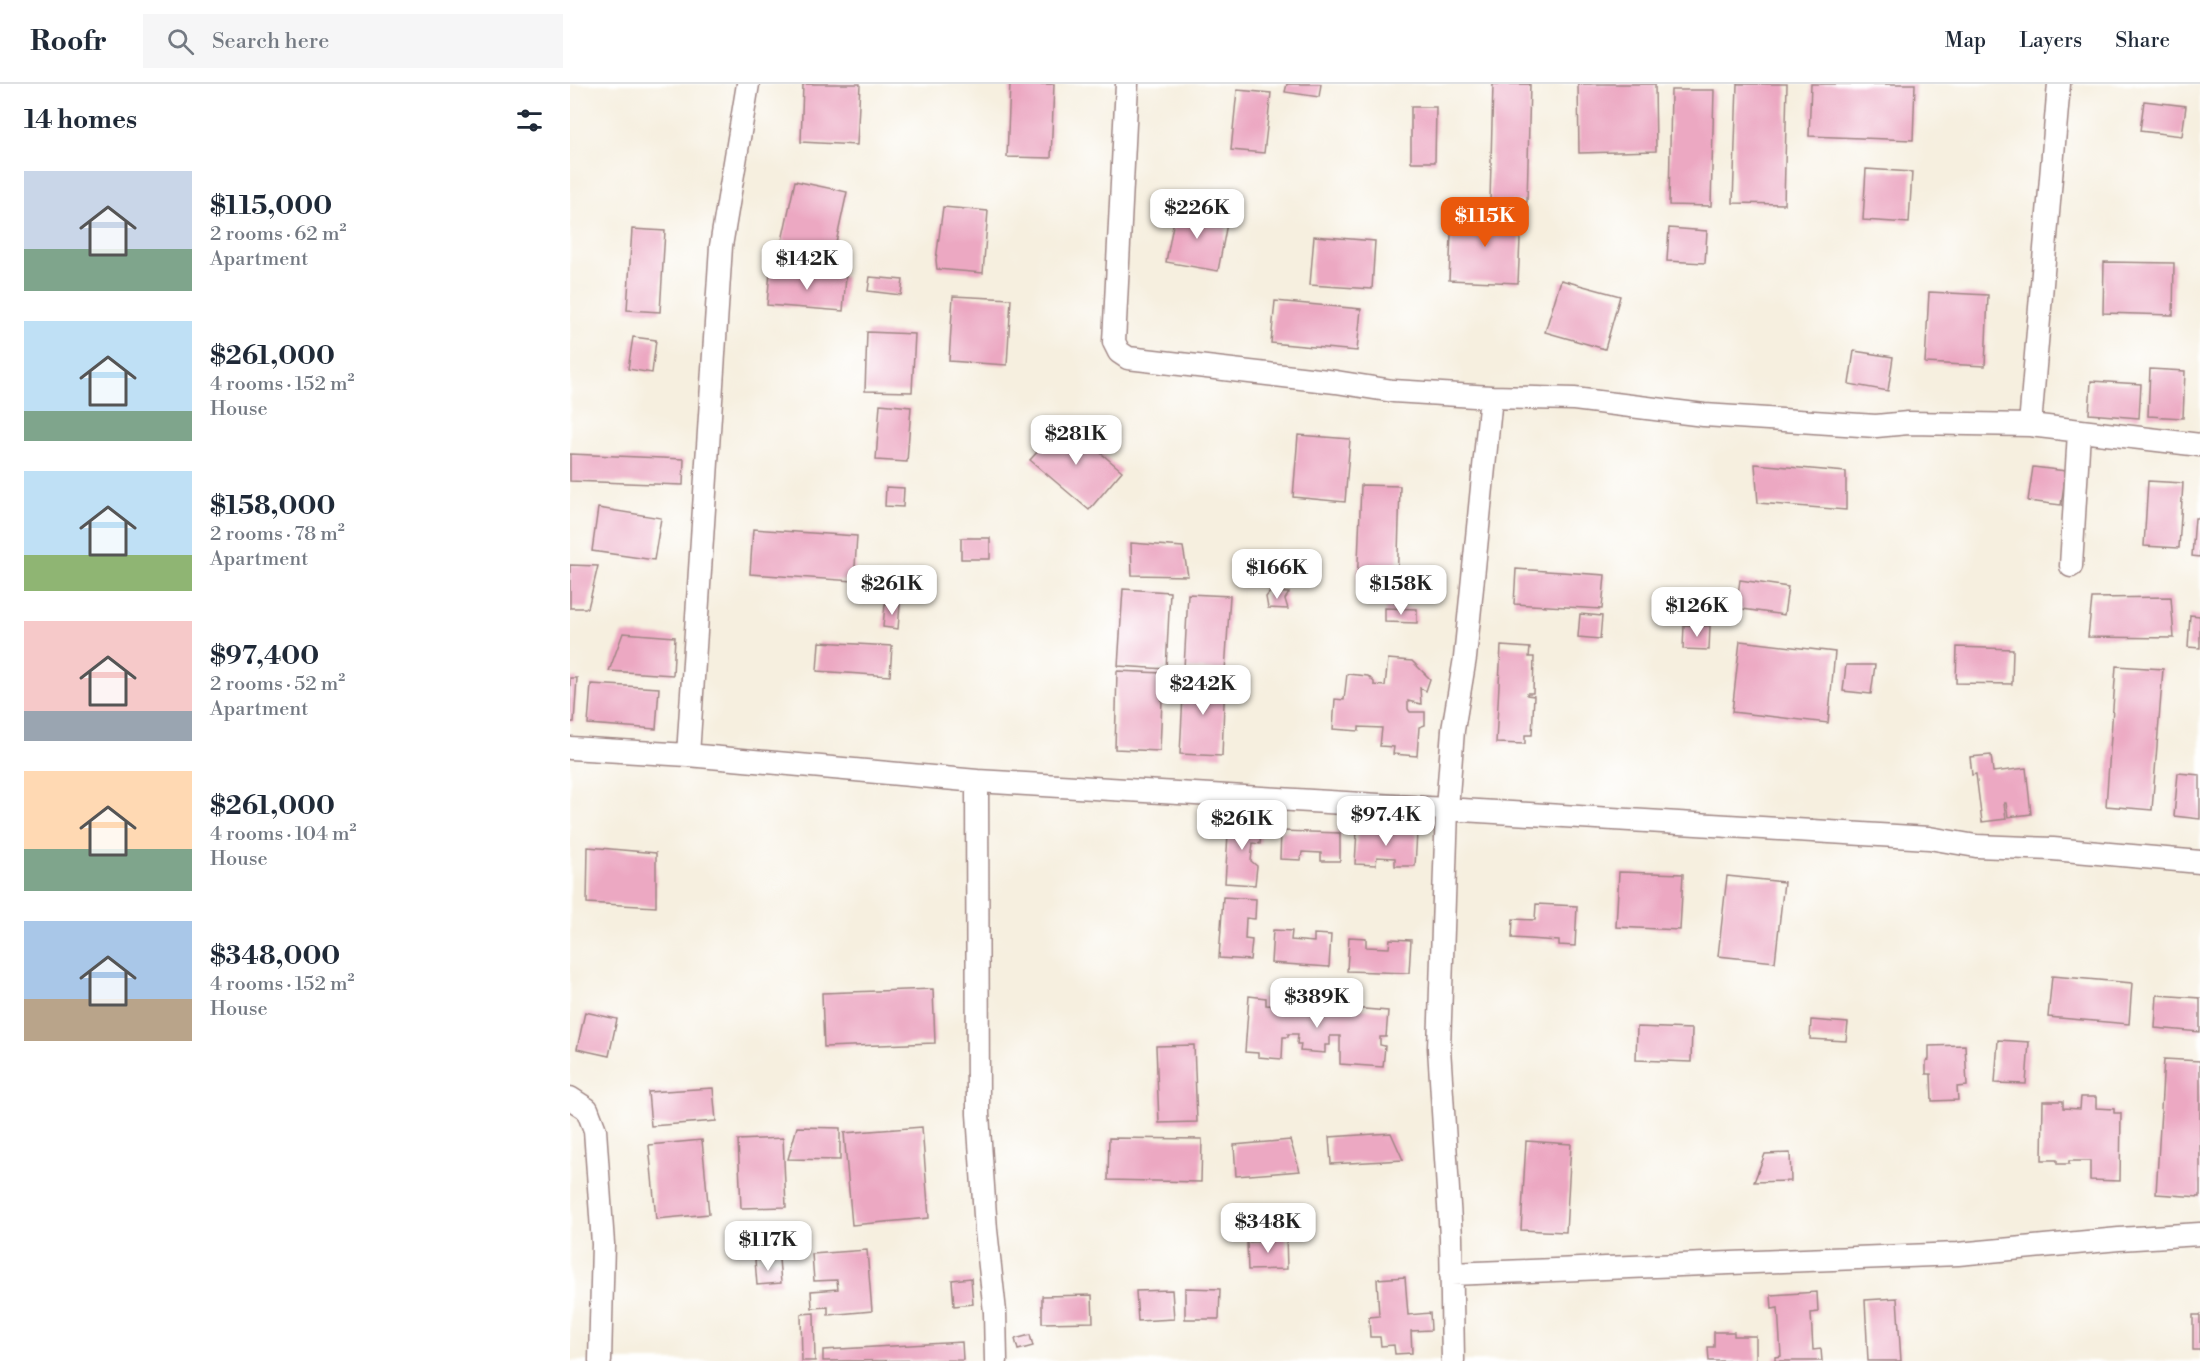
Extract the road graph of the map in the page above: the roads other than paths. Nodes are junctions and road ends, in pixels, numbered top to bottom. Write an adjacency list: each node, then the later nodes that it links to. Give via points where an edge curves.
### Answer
1 (748, 84): 10 (street, via 721,246)
2 (1127, 84): 4 (street, via 1114,342 1119,352 1128,358 1393,391)
3 (2059, 84): 5 (street)
4 (1491, 397): 5 (street, via 1574,399 1704,415 1876,426); 12 (street, via 1466,658 1453,730)
5 (2030, 425): 6 (street)
6 (2079, 432): 7 (street); 8 (street)
7 (2200, 445)
8 (2071, 566)
9 (570, 748): 10 (street)
10 (688, 754): 11 (street)
11 (977, 781): 12 (street); 18 (street, via 978,1114)
12 (1448, 809): 13 (street, via 1929,838 1976,846); 16 (street, via 1439,1048)
13 (2200, 862)
14 (570, 1098): 17 (street, via 587,1109 594,1130 603,1244)
15 (2200, 1234): 16 (street, via 1958,1254)
16 (1451, 1274): 19 (street)
17 (600, 1361)
18 (996, 1361)
19 (1453, 1361)

